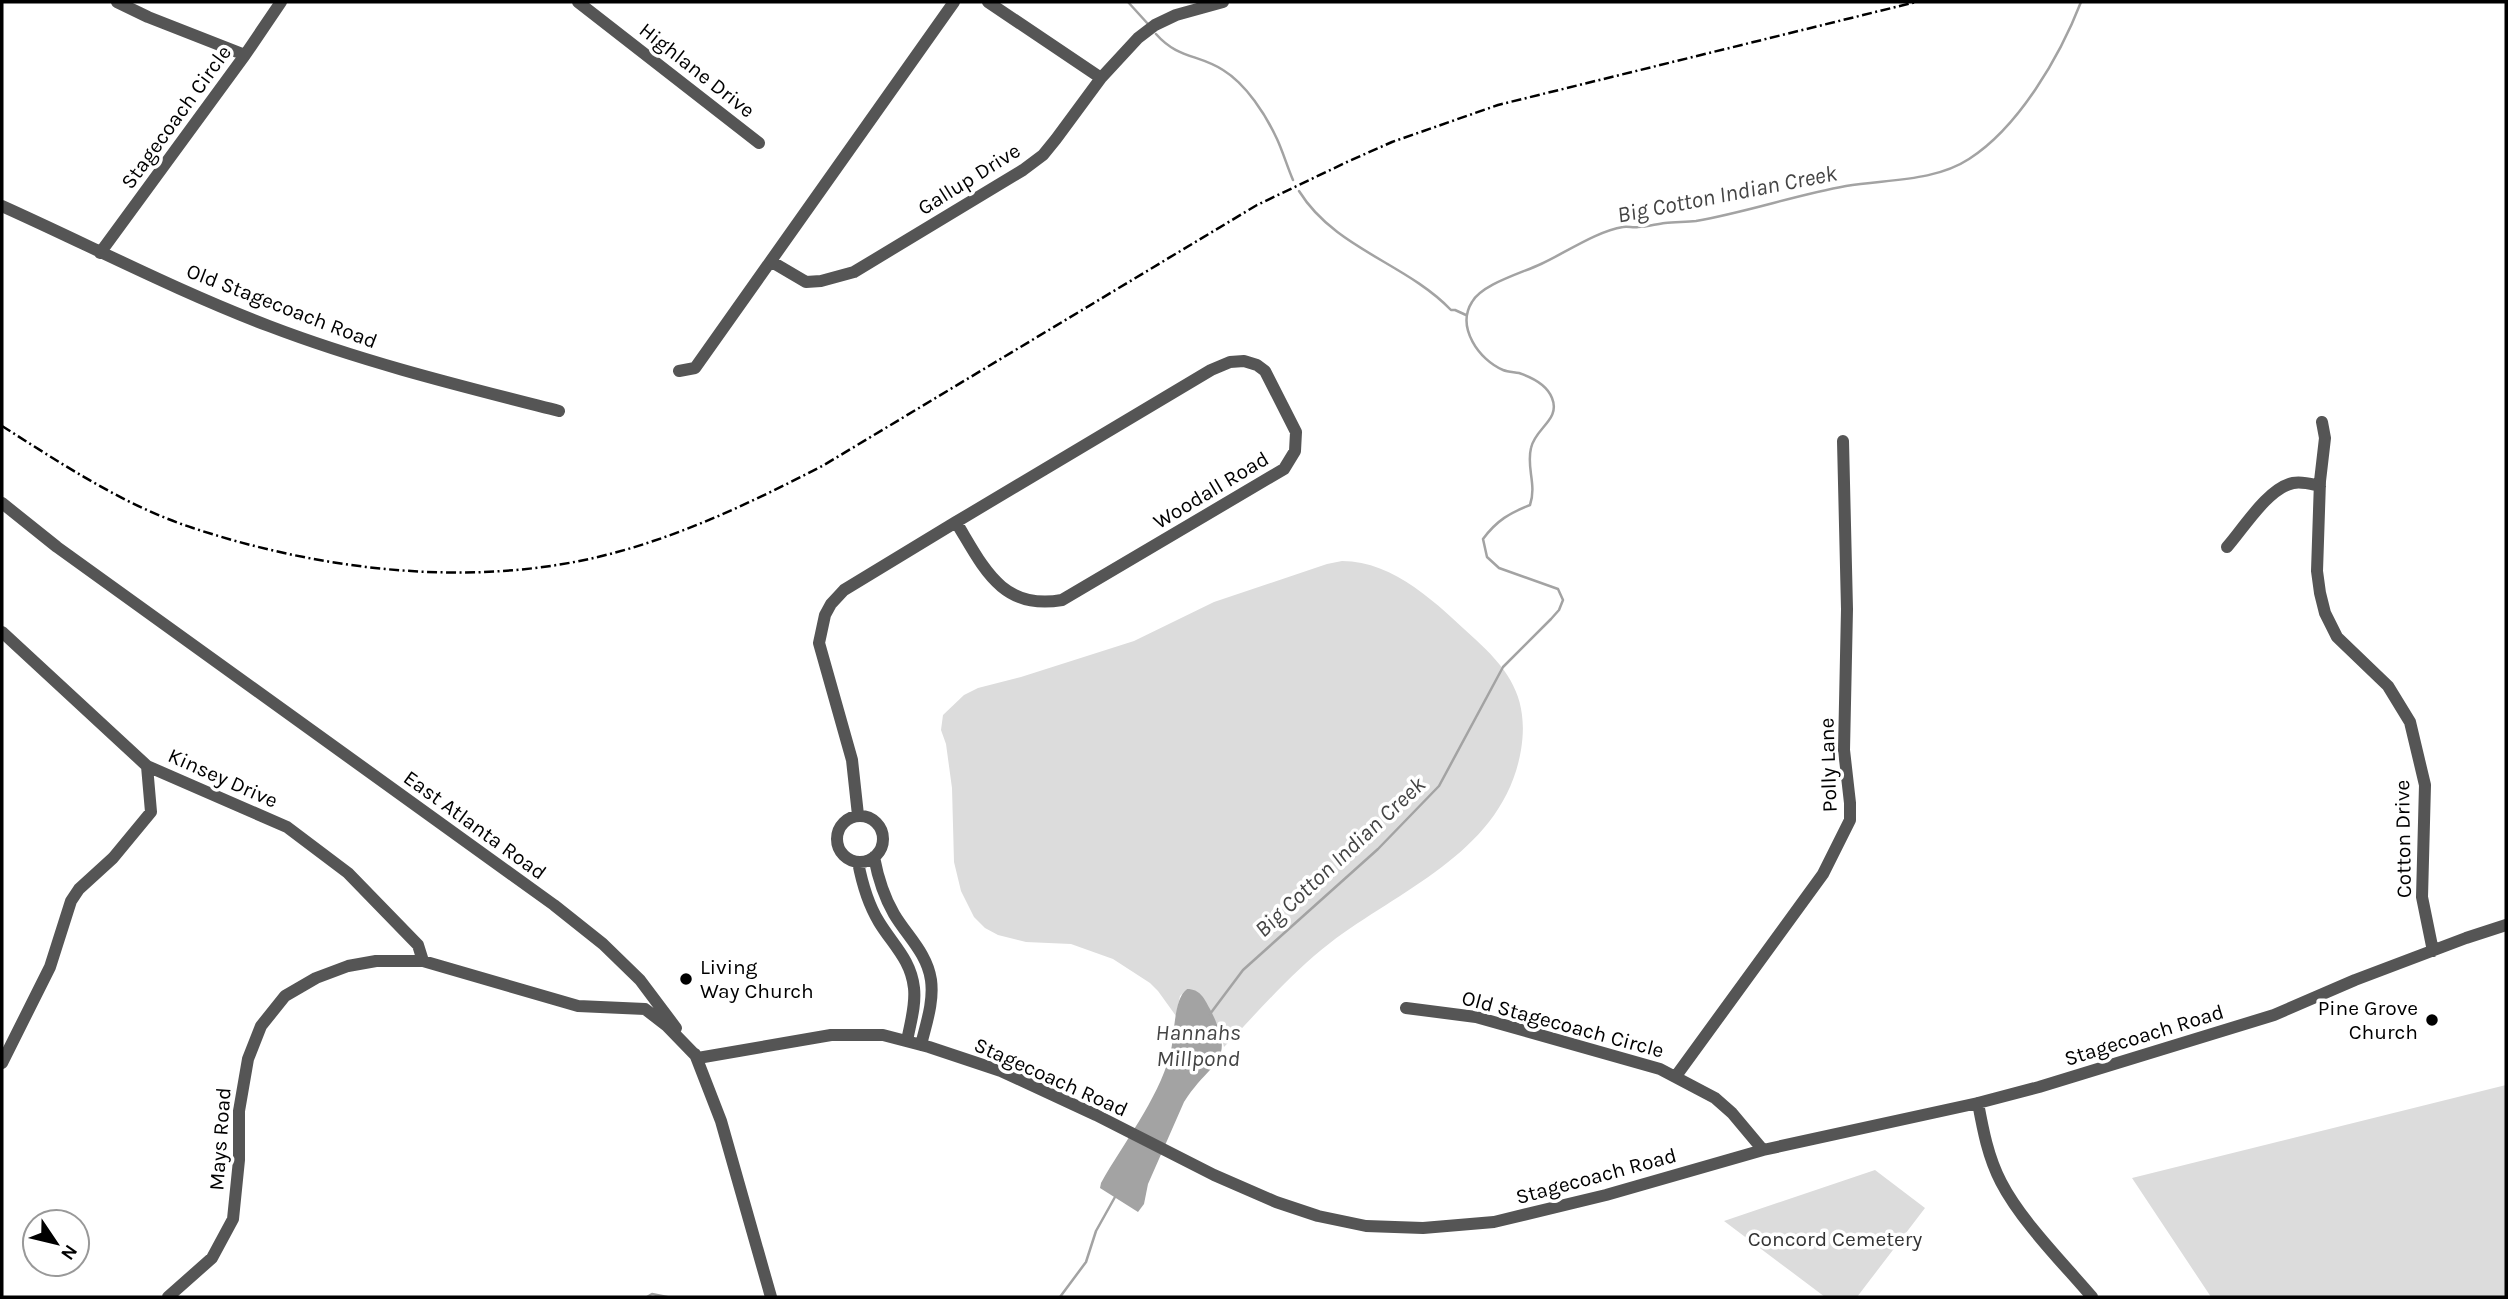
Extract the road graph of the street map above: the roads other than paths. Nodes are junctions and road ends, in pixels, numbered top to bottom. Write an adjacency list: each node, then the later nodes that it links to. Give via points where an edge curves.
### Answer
1 (117, 2): 7 (street)
2 (281, 2): 7 (street, Stagecoach Circle)
3 (578, 2): 9 (street, Highlane Drive)
4 (954, 2): 12 (street)
5 (988, 2): 8 (street)
6 (1223, 2): 8 (street, Gallup Drive, via 1155,25)
7 (246, 55): 11 (street, Stagecoach Circle)
8 (1101, 78): 12 (street, Gallup Drive, via 1043,155 854,272 806,282)
9 (759, 143)
10 (2, 206): 11 (street, Old Stagecoach Road)
11 (100, 253): 14 (street, Old Stagecoach Road, via 268,326 376,363)
12 (772, 262): 13 (street, via 695,368)
13 (678, 371)
14 (559, 411)
15 (2322, 422): 17 (street, Cotton Drive)
16 (1843, 441): 34 (street, Polly Lane, via 1844,750 1850,820 1823,874)
17 (2320, 486): 20 (street, via 2290,483 2270,496); 27 (street, Cotton Drive, via 2317,571 2325,613 2337,637 2388,686 2410,722 2425,785 2422,897)
18 (2, 503): 32 (street, East Atlanta Road, via 603,944 640,980)
19 (956, 522): 19 (street, Woodall Road, via 1230,362 1252,362 1265,371 1297,432 1295,452 1283,469 1062,600 1025,600 998,585); 23 (street, Woodall Road, via 844,590 823,621 820,650 852,756)
20 (2227, 547)
21 (2, 632): 22 (street, Kinsey Drive)
22 (147, 766): 28 (street, Kinsey Drive, via 287,827 348,873 418,945); 33 (street, via 151,811 71,901 50,967)
23 (858, 815): 24 (street, via 871,818 883,831 882,846); 25 (street, via 843,823 837,839 843,854)
24 (874, 857): 25 (street); 31 (street, via 885,897 930,974 930,1007)
25 (858, 862): 30 (street, via 871,907 911,972 914,996)
26 (2506, 925): 27 (street, Stagecoach Road)
27 (2433, 951): 35 (street, Stagecoach Road, via 2274,1014)
28 (423, 961): 32 (street, Mays Road, via 578,1006 645,1009); 37 (street, Mays Road, via 376,961 316,978 285,996 261,1026 248,1059 239,1111 233,1219 212,1258)
29 (1406, 1009): 34 (street, Old Stagecoach Circle, via 1489,1020)
30 (907, 1041): 31 (street, Stagecoach Road); 32 (street, Stagecoach Road, via 883,1035 831,1035)
31 (921, 1045): 36 (street, Stagecoach Road, via 1001,1071 1237,1186 1318,1216 1366,1226 1423,1228 1494,1222)
32 (698, 1058): 38 (street, East Atlanta Road, via 721,1121)
33 (2, 1063)
34 (1676, 1076): 36 (street, Old Stagecoach Circle, via 1715,1098)
35 (1978, 1103): 36 (street, Stagecoach Road); 39 (street, via 1989,1155 2001,1183)
36 (1763, 1150)
37 (168, 1297)
38 (771, 1297)
39 (2092, 1297)

